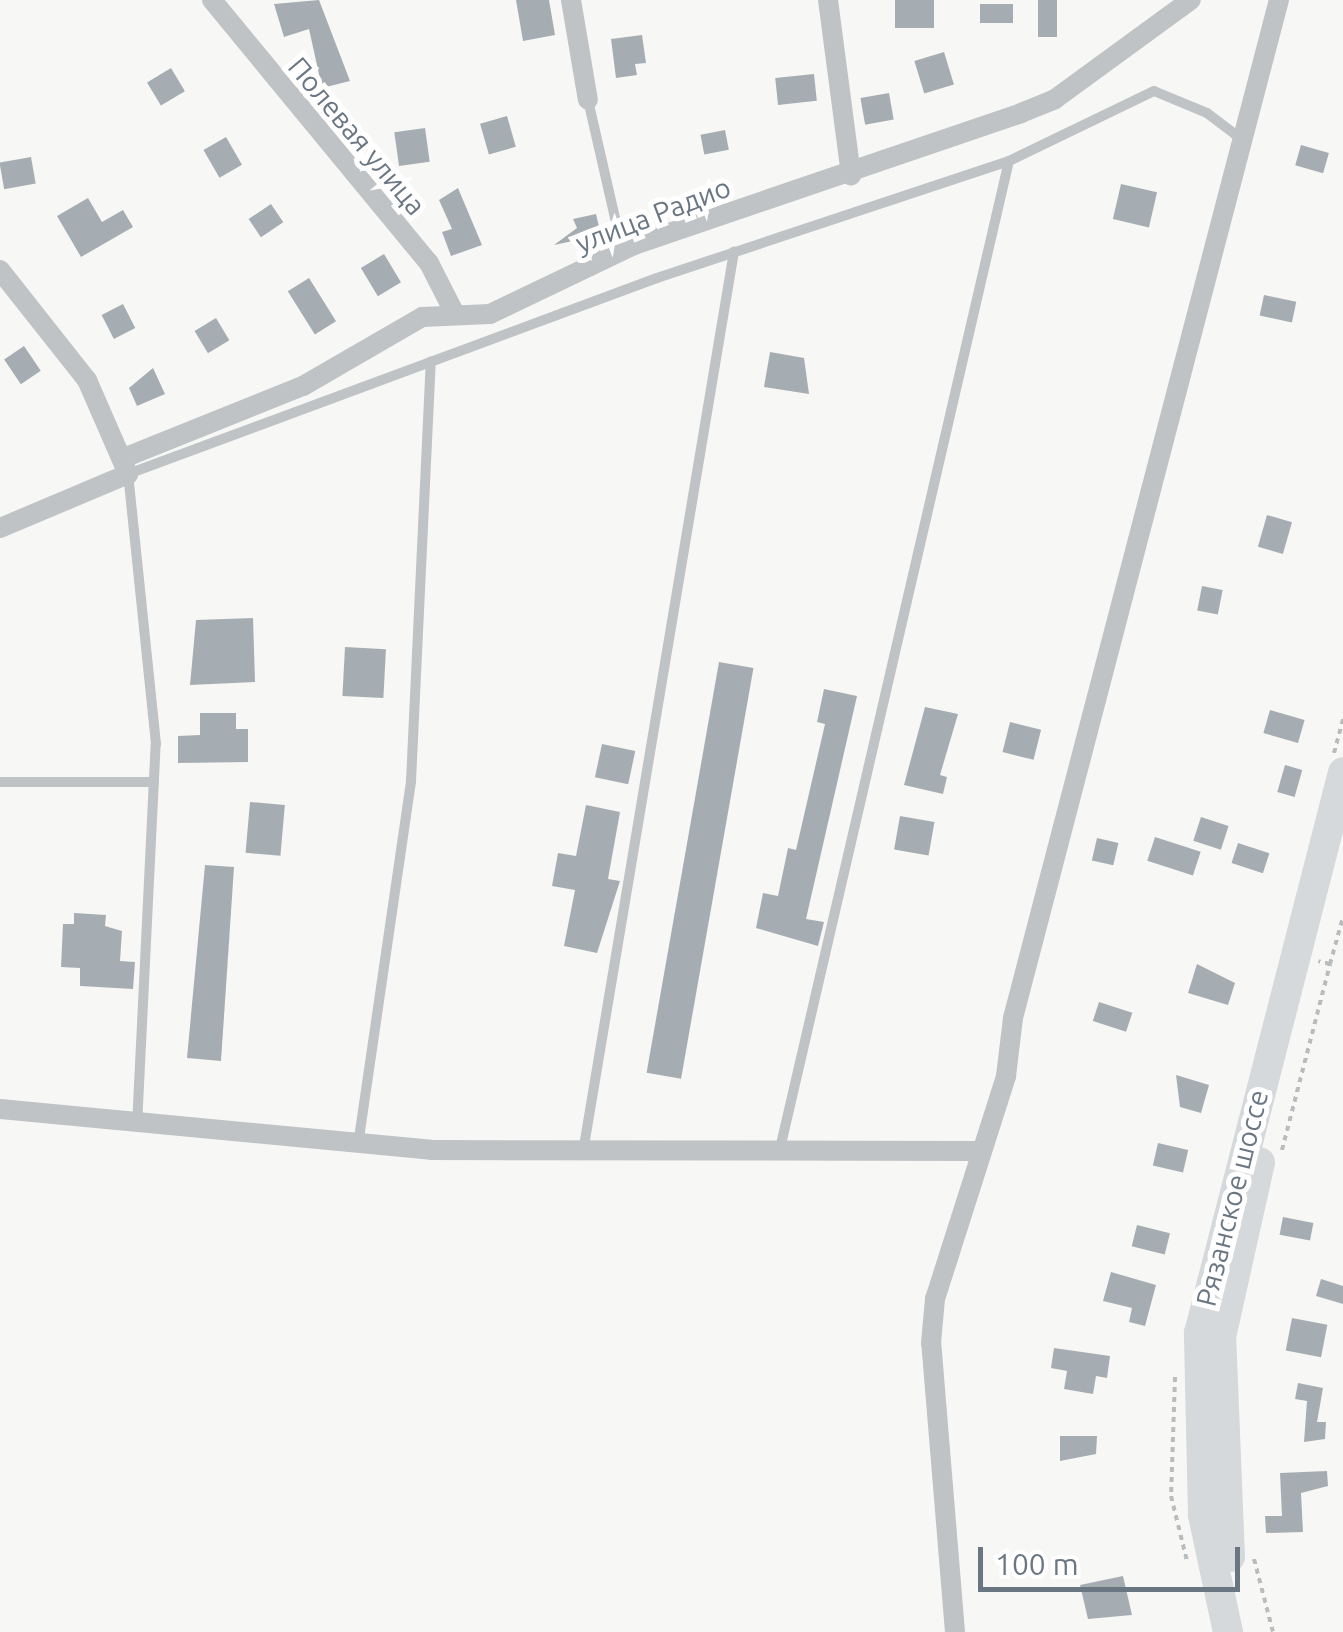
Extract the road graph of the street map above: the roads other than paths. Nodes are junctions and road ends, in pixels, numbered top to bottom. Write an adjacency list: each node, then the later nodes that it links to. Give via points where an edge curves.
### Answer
1 (212, 0): 13 (street, Полевая улица, via 429,263)
2 (570, 0): 6 (street)
3 (828, 0): 9 (street)
4 (1190, 0): 9 (street, улица Радио, via 1054,98)
5 (1279, 0): 7 (street)
6 (588, 100): 10 (lane)
7 (1248, 143): 8 (lane, via 1207,113 1154,91); 24 (street, via 1190,336 1013,1018 1006,1076)
8 (1008, 161): 11 (lane); 26 (lane)
9 (851, 175): 10 (street, улица Радио)
10 (623, 250): 13 (street, улица Радио, via 490,314)
11 (734, 252): 14 (lane); 25 (lane)
12 (0, 270): 15 (street, via 87,380)
13 (454, 312): 15 (street, улица Радио, via 422,318 303,386)
14 (431, 362): 15 (lane); 23 (lane, via 410,781)
15 (127, 466): 16 (street, улица Радио); 19 (lane)
16 (0, 528)
17 (1343, 772): 28 (main road, Рязанское шоссе, via 1199,1334 1203,1515)
18 (0, 782): 19 (lane)
19 (154, 782): 22 (lane)
20 (1343, 842): 29 (main road, Рязанское шоссе, via 1321,962 1221,1337 1223,1509)
21 (0, 1110): 22 (street)
22 (137, 1127): 23 (street)
23 (358, 1145): 25 (street)
24 (980, 1151): 26 (street, via 853,1146); 27 (street, via 936,1299 932,1343)
25 (582, 1153): 26 (street)
26 (779, 1154)
27 (955, 1632)
28 (1228, 1632)
29 (1248, 1632)

